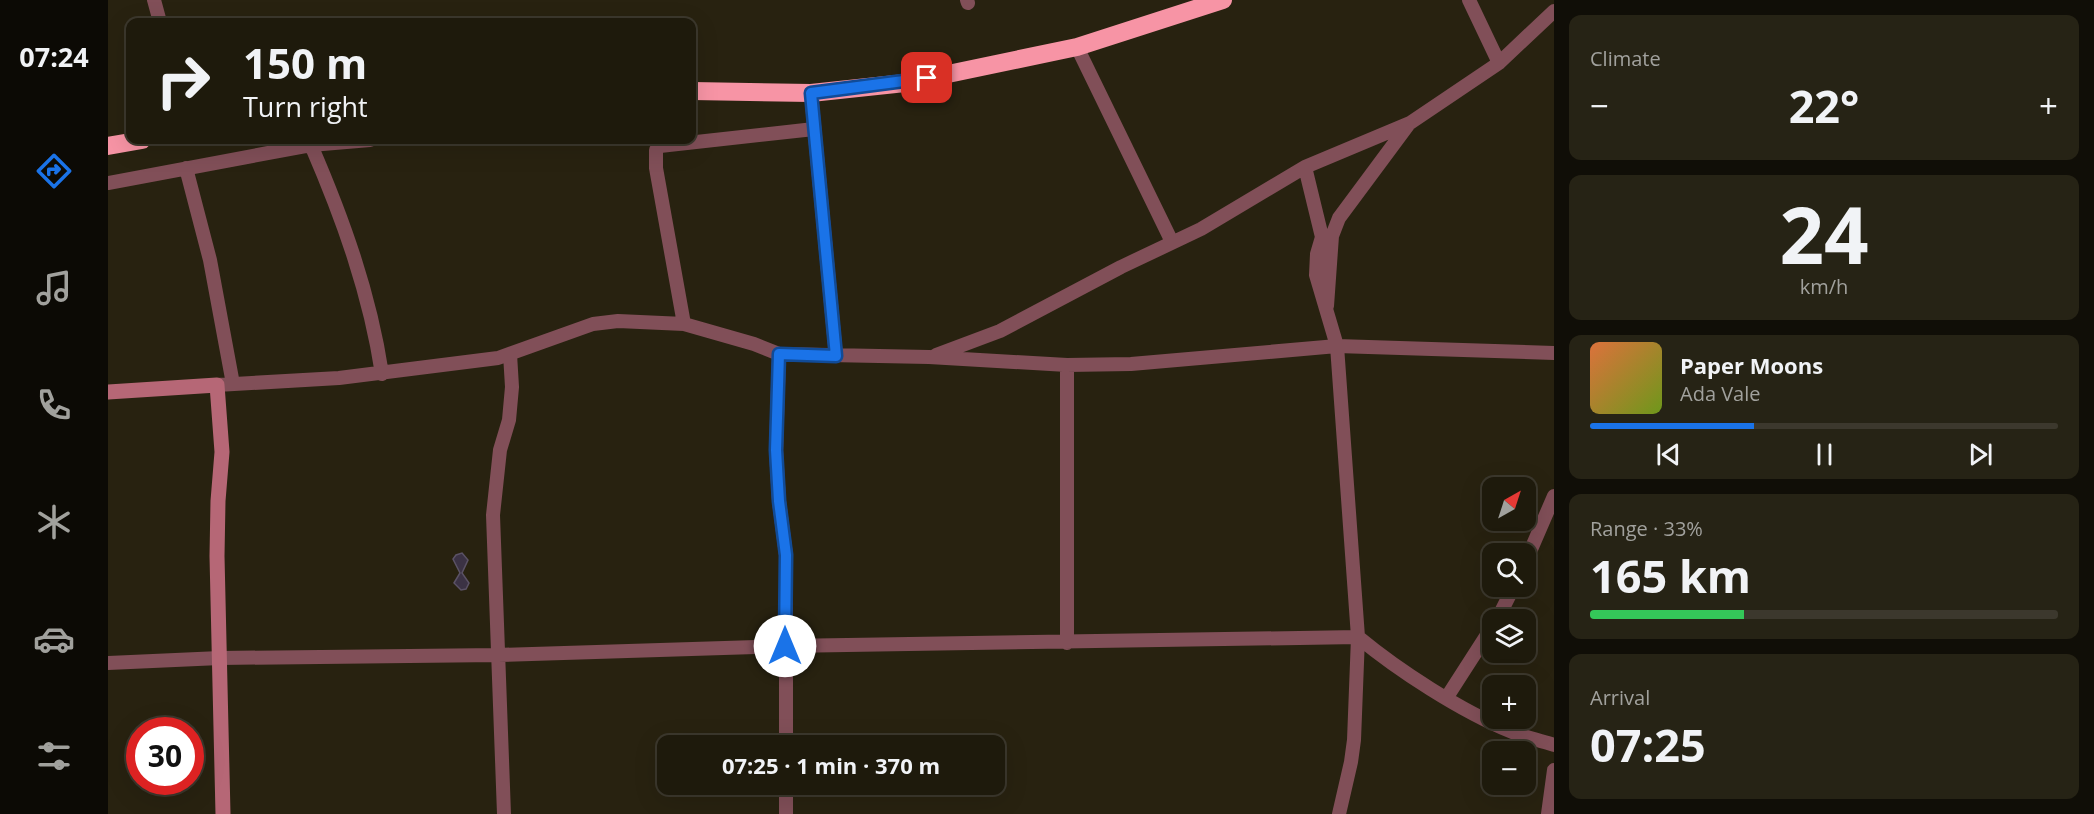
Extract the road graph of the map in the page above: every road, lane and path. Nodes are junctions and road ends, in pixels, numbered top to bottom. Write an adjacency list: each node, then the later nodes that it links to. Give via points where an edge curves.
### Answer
1 (154, 0): 5 (street)
2 (1223, 0): 6 (highway)
3 (1468, 0): 7 (street)
4 (1554, 11): 7 (street)
5 (159, 18)
6 (1077, 47): 9 (highway, via 905,83); 22 (street)
7 (1499, 63): 10 (street)
8 (696, 91): 9 (highway)
9 (811, 93): 11 (street)
10 (1410, 123): 18 (street); 21 (street)
11 (814, 129): 12 (street); 28 (street)
12 (696, 142)
13 (126, 143): 17 (highway)
14 (324, 144): 16 (street)
15 (678, 144): 23 (street, via 656,150 656,168)
16 (312, 145): 19 (street); 31 (street, via 349,242 375,330)
17 (108, 146)
18 (1305, 167): 21 (street); 22 (street)
19 (186, 168): 20 (street); 32 (street, via 210,260)
20 (108, 183)
21 (1327, 236): 24 (street, via 1326,311)
22 (1172, 242): 29 (street, via 1000,331)
23 (684, 324): 26 (street, via 593,324); 27 (street)
24 (1337, 346): 25 (street); 30 (street, via 1131,364); 37 (street)
25 (1554, 353)
26 (510, 354): 31 (street); 41 (street, via 513,387 500,450 493,515)
27 (779, 354): 28 (street); 40 (street, via 776,450 786,555)
28 (836, 356): 29 (street)
29 (929, 357): 30 (street)
30 (1067, 365): 38 (street)
31 (382, 374): 32 (street)
32 (233, 384): 33 (street)
33 (217, 385): 34 (street); 42 (street, via 222,452 217,556)
34 (108, 392)
35 (1554, 496): 36 (street)
36 (1534, 543)
37 (1358, 637): 38 (street); 44 (street); 52 (street, via 1354,740)
38 (1067, 643): 40 (street)
39 (1482, 643): 44 (street)
40 (785, 646): 41 (street); 45 (street)
41 (498, 655): 42 (street); 50 (street)
42 (220, 658): 43 (street); 49 (street)
43 (108, 663)
44 (1447, 697): 46 (street, via 1511,731)
45 (786, 735)
46 (1554, 745)
47 (1554, 770): 53 (street)
48 (786, 795): 51 (street)
49 (223, 814)
50 (504, 814)
51 (786, 814)
52 (1339, 814)
53 (1548, 814)

